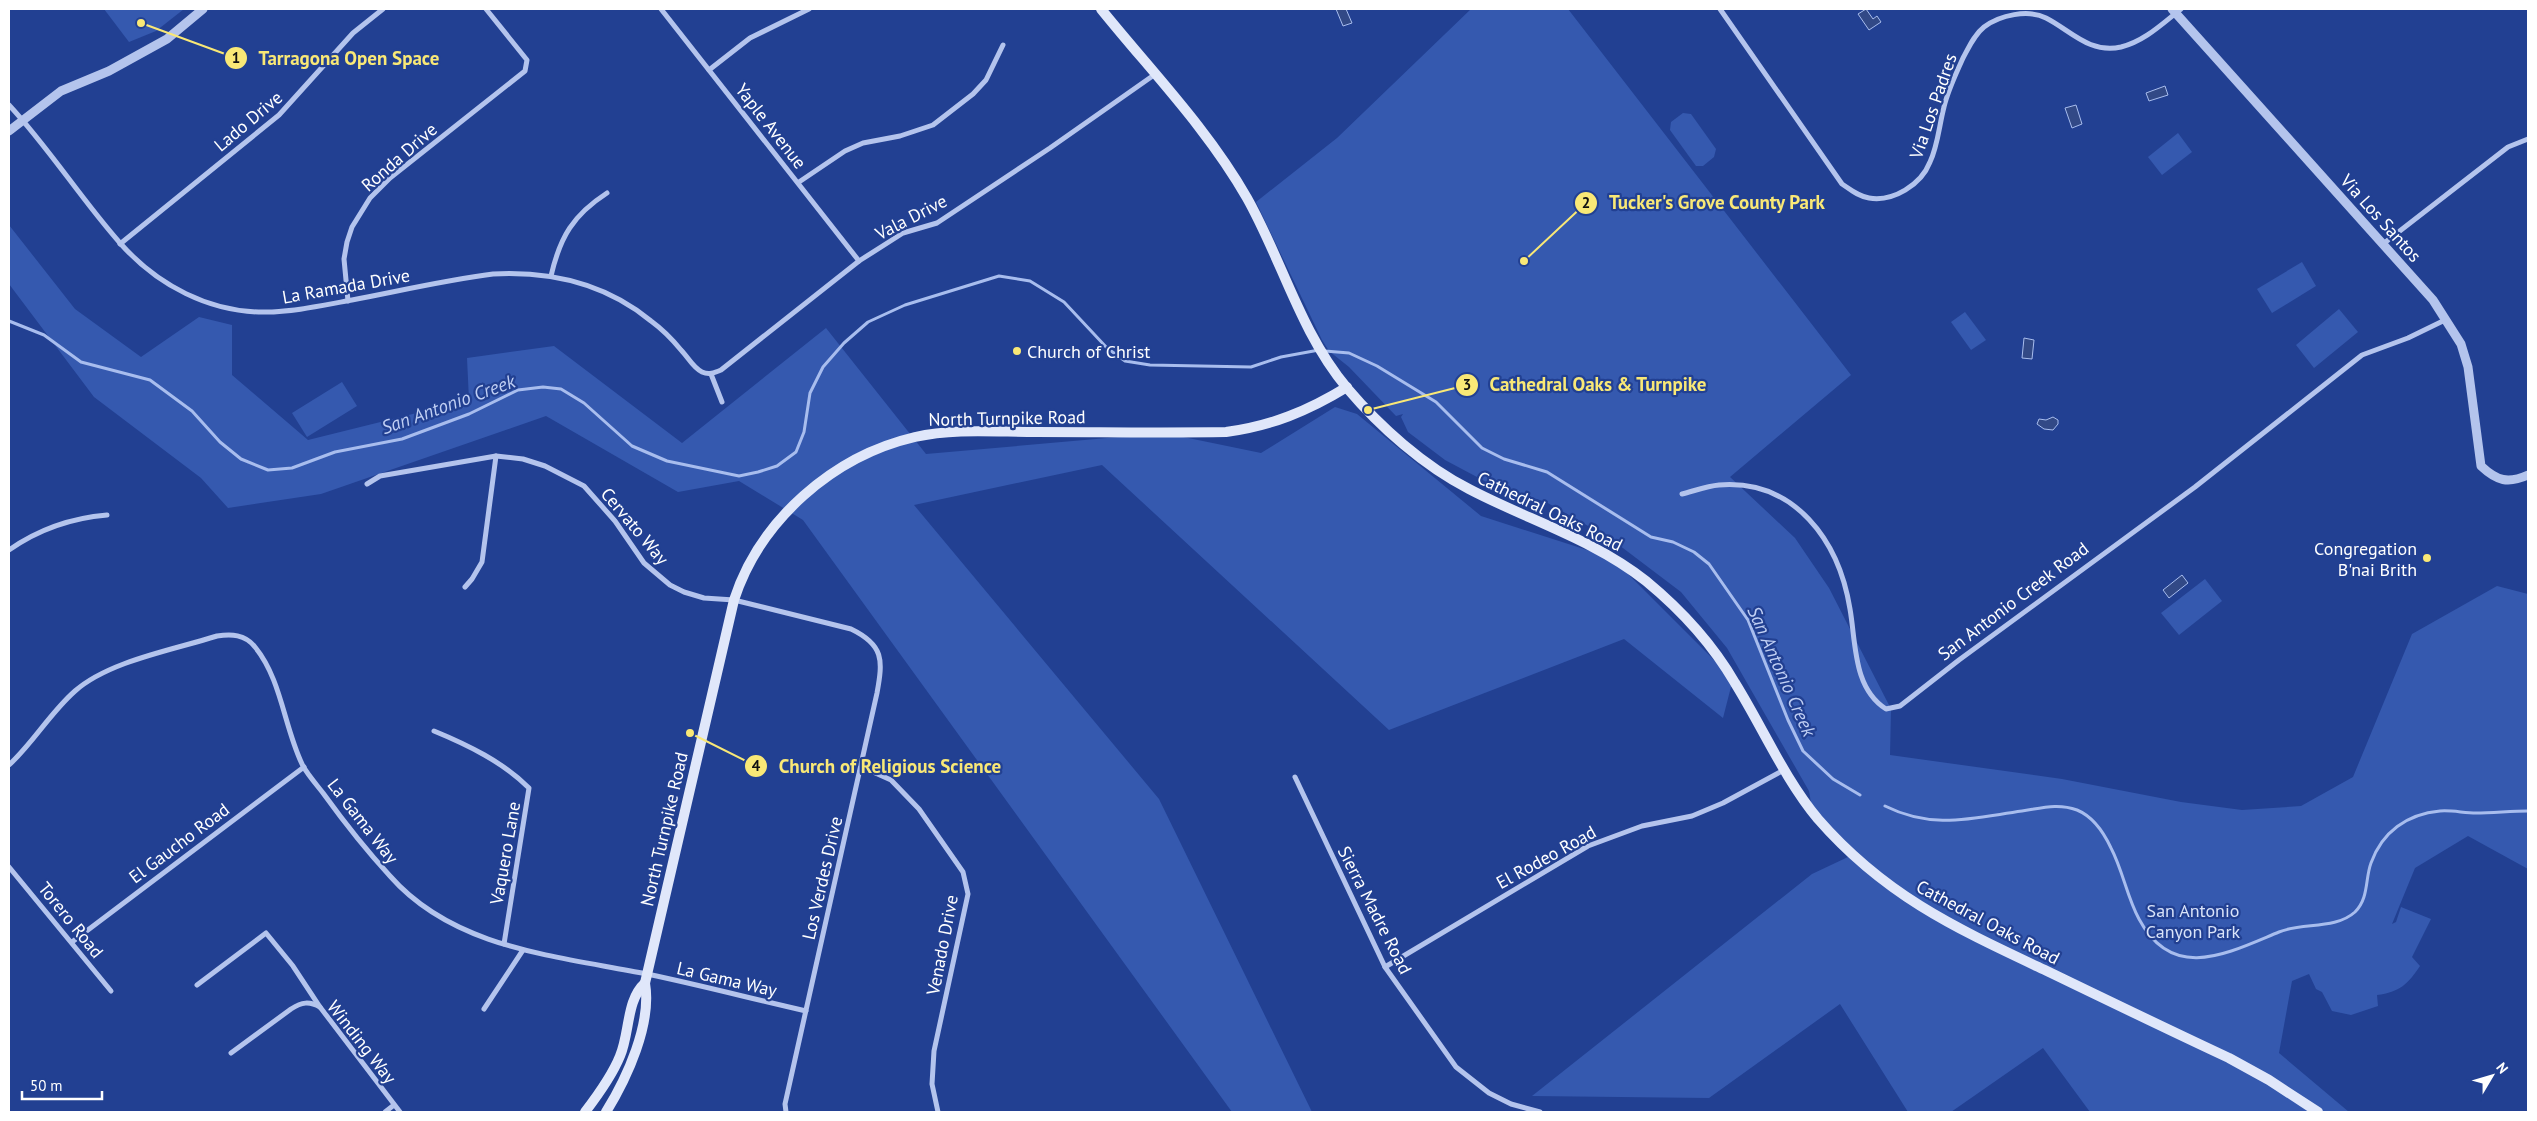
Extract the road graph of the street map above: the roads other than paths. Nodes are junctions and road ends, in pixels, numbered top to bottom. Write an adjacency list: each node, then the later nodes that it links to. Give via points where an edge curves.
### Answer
1 (203, 9): 13 (street, via 167,39 109,71 61,91)
2 (383, 9): 18 (street, Lado Drive, via 353,32 279,115)
3 (486, 9): 22 (street, Ronda Drive, via 528,60 528,66 390,178 370,198 352,226 347,242 344,259)
4 (661, 9): 10 (street, Yaple Avenue)
5 (810, 9): 10 (street, via 750,38)
6 (1100, 9): 11 (main road, Cathedral Oaks Road)
7 (1720, 9): 8 (street, Via Los Padres, via 1842,184 1869,198 1884,198 1901,192 1918,181 1930,164 1953,79 1971,41 1984,27 2001,17 2020,14 2040,16 2081,41 2119,48 2150,34)
8 (2177, 10): 19 (street, Via Los Santos)
9 (1003, 45): 16 (street, via 986,80 974,94 933,125 844,151)
10 (709, 70): 16 (street, Yaple Avenue)
11 (1154, 75): 20 (street, Vala Drive, via 937,222 903,233); 25 (main road, Cathedral Oaks Road, via 1220,154 1247,198 1306,325)
12 (9, 105): 13 (street, La Ramada Drive)
13 (22, 119): 14 (street); 18 (street, La Ramada Drive)
14 (9, 131)
15 (2528, 139): 19 (street, via 2508,146)
16 (798, 182): 20 (street, Yaple Avenue)
17 (607, 193): 21 (street, via 574,219 562,240)
18 (120, 244): 22 (street, La Ramada Drive, via 166,284 213,304 265,312)
19 (2383, 244): 23 (street, Via Los Santos, via 2433,300)
20 (859, 261): 24 (street, Vala Drive, via 721,370)
21 (551, 276): 22 (street, La Ramada Drive, via 493,274); 24 (street, La Ramada Drive, via 591,287 637,310 665,333 697,368)
22 (348, 301)
23 (2445, 320): 28 (street, Via Los Santos, via 2461,344 2468,367 2481,466 2501,480 2510,481); 30 (street, San Antonio Creek Road, via 2362,356 2194,487 1900,706 1886,709 1881,706 1859,671 1844,580 1825,536 1812,521 1777,496 1751,486 1718,485)
24 (711, 374): 26 (street)
25 (1347, 387): 34 (main road, North Turnpike Road, via 1300,413 1255,428 1226,432 963,431 924,435 884,446 834,472 786,513 762,542 739,583); 40 (main road, Cathedral Oaks Road, via 1414,454 1431,466 1473,491 1604,553 1673,605 1733,679)
26 (722, 402)
27 (496, 456): 29 (street, Cervato Way, via 380,476); 33 (street, via 482,562); 34 (street, Cervato Way, via 545,466 584,486 644,563 670,585 704,598)
28 (2528, 474)
29 (368, 484)
30 (1682, 494)
31 (107, 515): 32 (street, via 85,517 50,527)
32 (9, 550)
33 (465, 587)
34 (734, 600): 35 (street, Cervato Way, via 851,629 866,636); 47 (main road, North Turnpike Road)
35 (878, 649): 39 (street, Los Verdes Drive, via 881,670)
36 (434, 731): 44 (street, Vaquero Lane, via 472,747 529,788)
37 (9, 765): 38 (street, La Gama Way, via 74,692 90,679 110,669 231,634 254,646 270,672)
38 (304, 767): 43 (street, El Gaucho Road); 44 (street, La Gama Way, via 340,817 407,893 464,931)
39 (862, 767): 52 (street, Los Verdes Drive); 60 (street, Venado Drive, via 891,780 918,809 957,862 967,882 968,894 934,1051 932,1084)
40 (1784, 770): 46 (street, El Rodeo Road, via 1692,816 1642,826 1588,846); 62 (main road, Cathedral Oaks Road, via 1816,816 1852,855 1923,909 2228,1058)
41 (1295, 777): 46 (street, Sierra Madre Road)
42 (9, 867): 43 (street, Torero Road)
43 (72, 942): 49 (street, Torero Road)
44 (504, 944): 45 (street, La Gama Way)
45 (523, 950): 47 (street, La Gama Way); 51 (street)
46 (1385, 967): 61 (street, Sierra Madre Road, via 1456,1066 1470,1080 1512,1104)
47 (646, 979): 52 (street, La Gama Way); 57 (main road, North Turnpike Road, via 636,991 621,1055); 58 (main road, North Turnpike Road, via 647,994 633,1060)
48 (197, 985): 50 (street, via 266,933)
49 (111, 991)
50 (320, 1007): 53 (street, Winding Way, via 301,1003); 54 (street, Winding Way)
51 (484, 1009)
52 (806, 1011): 59 (street, Los Verdes Drive, via 785,1104)
53 (231, 1054)
54 (394, 1106): 55 (street, Winding Way); 56 (street, Winding Way)
55 (386, 1112)
56 (400, 1112)
57 (585, 1112)
58 (606, 1112)
59 (786, 1112)
60 (938, 1112)
61 (1540, 1112)
62 (2318, 1112)

